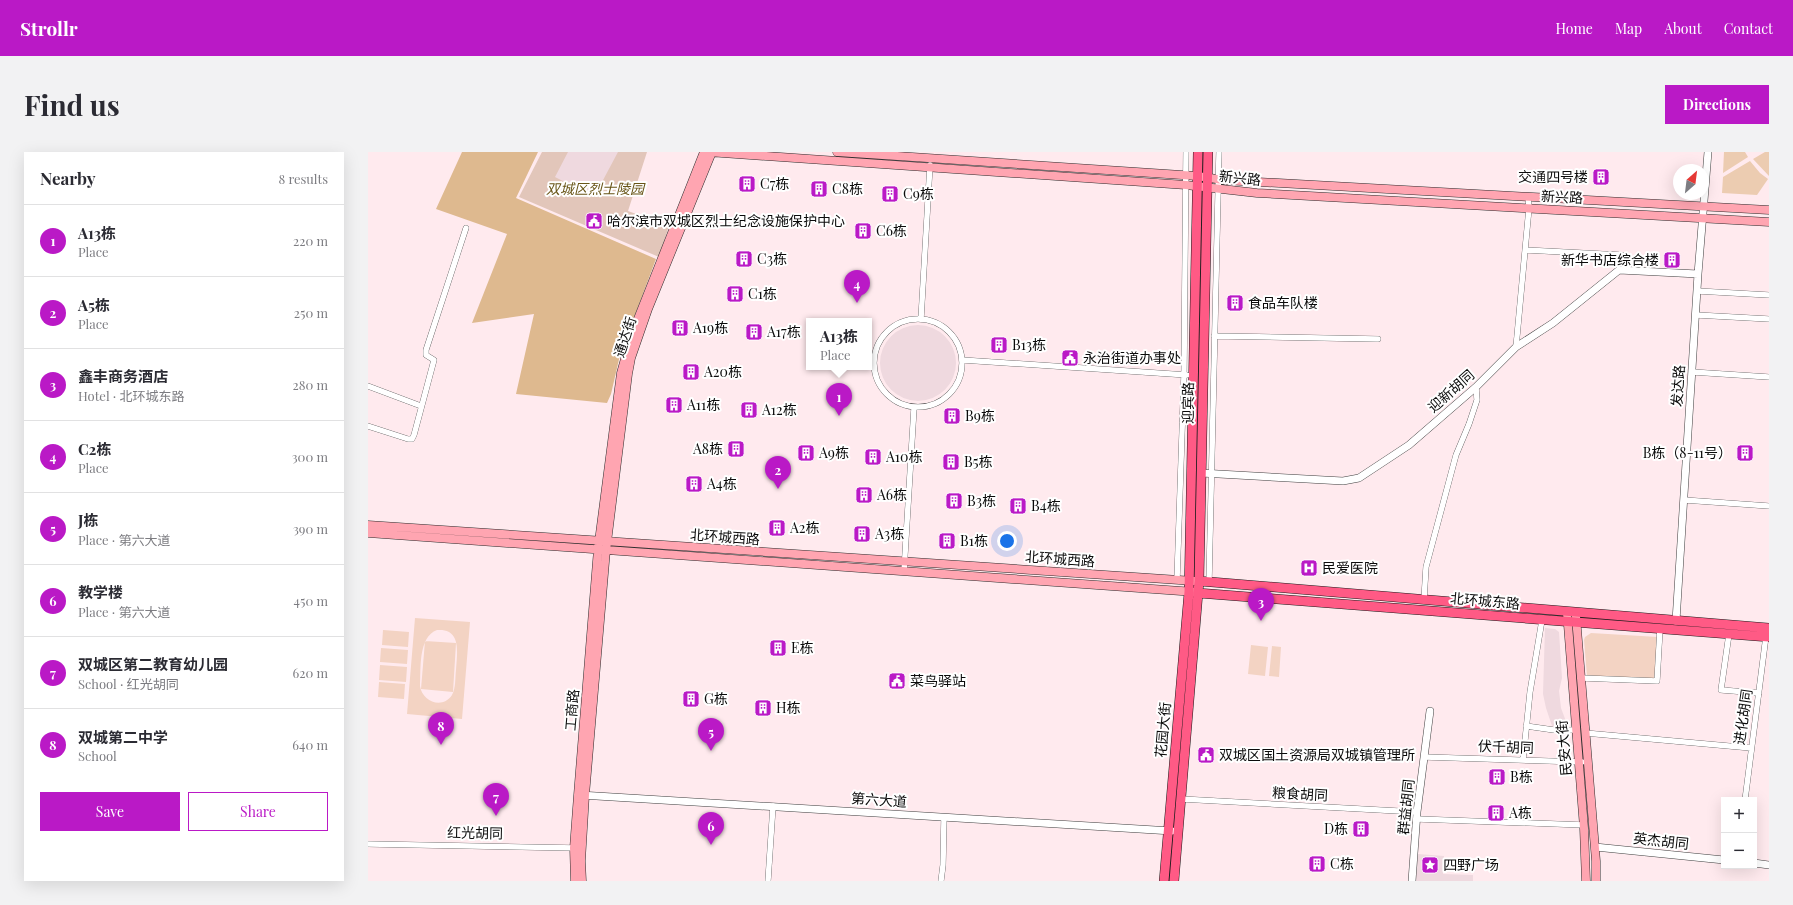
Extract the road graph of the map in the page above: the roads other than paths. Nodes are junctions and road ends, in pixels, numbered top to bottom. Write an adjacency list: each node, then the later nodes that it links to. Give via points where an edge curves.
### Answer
1 (704, 152): 53 (main road, 通达街, via 624,355 618,389)
2 (708, 152): 3 (main road, 新兴路)
3 (712, 152): 10 (main road, 新兴路); 53 (main road, 通达街, via 648,309 631,358)
4 (837, 152): 10 (main road, 新兴路)
5 (1186, 152): 11 (street)
6 (1198, 152): 12 (main road, 迎宾路)
7 (1208, 152): 13 (main road, 迎宾路)
8 (1219, 152): 14 (street)
9 (1708, 152): 20 (street, 发达路)
10 (927, 160): 11 (main road, 新兴路); 15 (main road, 新兴路); 32 (street)
11 (1185, 176): 12 (main road, 新兴路); 15 (street)
12 (1197, 176): 13 (main road, 新兴路); 16 (main road, 迎宾路)
13 (1207, 177): 14 (main road, 新兴路); 17 (main road, 迎宾路)
14 (1218, 180): 18 (street); 19 (main road, 新兴路)
15 (1186, 185): 16 (main road, 新兴路); 40 (street)
16 (1197, 187): 17 (main road, 新兴路); 40 (main road, 迎宾路)
17 (1207, 188): 18 (main road, 新兴路); 36 (main road, 迎宾路)
18 (1218, 190): 21 (main road, 新兴路); 34 (street)
19 (1528, 196): 20 (main road, 新兴路); 21 (street)
20 (1704, 207): 22 (main road, 新兴路); 23 (street, 发达路)
21 (1529, 208): 23 (main road, 新兴路); 26 (street)
22 (1769, 210)
23 (1704, 218): 24 (main road, 新兴路); 28 (street, 发达路)
24 (1769, 222)
25 (466, 228): 44 (street, via 426,350 426,355 434,360)
26 (1525, 250): 27 (street); 37 (street)
27 (1622, 255)
28 (1698, 274): 29 (street, 发达路); 37 (street, 迎新胡同, via 1619,270 1554,323)
29 (1697, 291): 30 (street); 31 (street, 发达路)
30 (1769, 295)
31 (1696, 315): 33 (street); 39 (street, 发达路)
32 (921, 319): 38 (street, via 935,322 947,329 956,340 962,353); 45 (street, via 906,320 886,332 875,352 873,367 877,382 886,395 899,404)
33 (1769, 319)
34 (1214, 338): 35 (street); 36 (street); 48 (street)
35 (1378, 339)
36 (1203, 340): 40 (main road, 迎宾路)
37 (1516, 347): 43 (street, 迎新胡同)
38 (962, 360): 40 (street); 45 (street, via 959,381 952,393 941,402 928,407)
39 (1692, 372): 41 (street); 49 (street, 发达路)
40 (1193, 375): 47 (main road, 迎宾路); 56 (street); 57 (main road, 迎宾路)
41 (1769, 377)
42 (368, 386): 44 (street)
43 (1476, 387): 48 (street, 迎新胡同, via 1409,445 1359,478 1343,481); 61 (street, via 1476,400 1456,455 1426,568)
44 (421, 406): 46 (street, via 412,439)
45 (914, 408): 54 (street)
46 (368, 426)
47 (1201, 473): 48 (street, 迎新胡同); 58 (main road, 迎宾路)
48 (1211, 474): 59 (street)
49 (1684, 500): 50 (street); 64 (street, 发达路)
50 (1769, 506)
51 (368, 525): 53 (main road, 北环城西路)
52 (368, 533): 53 (main road, 北环城西路)
53 (602, 546): 54 (main road, 北环城西路); 55 (main road, 北环城西路); 79 (main road, 工商路)
54 (904, 563): 55 (street); 56 (main road, 北环城西路)
55 (904, 571): 60 (main road, 北环城西路)
56 (1178, 580): 57 (main road, 北环城西路)
57 (1189, 581): 58 (main road, 北环城西路); 60 (main road, 花园大街)
58 (1199, 582): 59 (main road, 北环城东路); 60 (main road, 花园大街)
59 (1209, 582): 61 (main road, 北环城东路)
60 (1193, 592): 63 (main road, 北环城东路); 81 (main road, 花园大街); 86 (main road, 花园大街)
61 (1424, 600): 62 (main road, 北环城东路)
62 (1571, 617): 63 (main road, 北环城东路); 64 (main road, 北环城东路); 65 (main road, 北环城东路); 68 (main road, 民安大街); 72 (main road, 民安大街)
63 (1542, 620): 71 (street)
64 (1676, 621): 67 (main road, 北环城东路)
65 (1660, 629): 66 (main road, 北环城东路); 68 (street, via 1657,681)
66 (1729, 634): 67 (main road, 北环城东路); 69 (street, via 1721,690)
67 (1768, 634): 69 (street, 进化胡同)
68 (1581, 678): 73 (main road, 民安大街)
69 (1759, 693): 74 (street, 进化胡同)
70 (1430, 711): 75 (street, 群益胡同)
71 (1526, 726): 72 (street); 76 (street)
72 (1576, 730): 77 (main road, 民安大街)
73 (1585, 733): 74 (street); 78 (main road, 民安大街)
74 (1751, 748): 80 (street, 进化胡同)
75 (1424, 757): 76 (street, 伏千胡同); 83 (street, 群益胡同)
76 (1523, 760): 77 (street, 伏千胡同)
77 (1578, 762): 78 (street, 伏千胡同); 85 (main road, 民安大街)
78 (1588, 762): 89 (main road, 民安大街)
79 (581, 795): 82 (street, 第六大道); 90 (main road, 工商路)
80 (1745, 797)
81 (1181, 799): 83 (street, 粮食胡同); 87 (main road, 花园大街)
82 (773, 806): 84 (street, 第六大道); 96 (street)
83 (1417, 816): 85 (street, 粮食胡同); 100 (street, 群益胡同)
84 (944, 817): 86 (street, 第六大道); 97 (street)
85 (1584, 825): 101 (main road, 民安大街)
86 (1168, 831): 87 (street, 第六大道); 98 (main road, 花园大街)
87 (1178, 832): 99 (main road, 花园大街)
88 (368, 844): 90 (street, 红光胡同)
89 (1595, 847): 91 (street, 英杰胡同); 102 (main road, 民安大街)
90 (578, 848): 94 (main road, 工商路); 95 (main road, 工商路)
91 (1721, 860)
92 (1757, 863): 93 (street)
93 (1769, 864)
94 (575, 881)
95 (582, 881)
96 (768, 881)
97 (941, 881)
98 (1164, 881)
99 (1174, 881)
100 (1412, 881)
101 (1586, 881)
102 (1596, 881)

